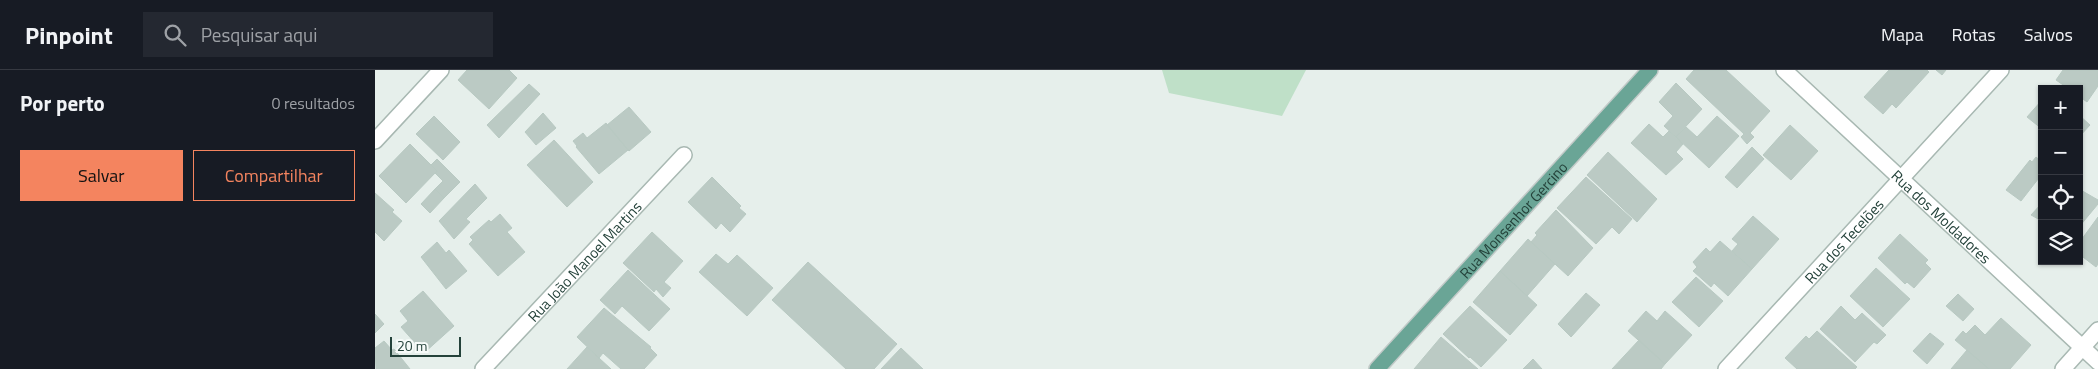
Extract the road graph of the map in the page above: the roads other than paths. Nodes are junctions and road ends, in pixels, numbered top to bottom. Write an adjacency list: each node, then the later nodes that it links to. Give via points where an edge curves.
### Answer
1 (441, 70): 5 (street)
2 (1650, 70): 12 (main road, Rua Monsenhor Gercino)
3 (1784, 70): 7 (street, Rua dos Moldadores)
4 (2001, 70): 7 (street, Rua dos Tecelões)
5 (375, 142)
6 (684, 154): 11 (street, Rua João Manoel Martins)
7 (1901, 179): 9 (street, Rua dos Moldadores); 13 (street, Rua dos Tecelões)
8 (2098, 330): 9 (street)
9 (2082, 348): 10 (street, Rua dos Moldadores); 14 (street)
10 (2098, 362)
11 (483, 369)
12 (1377, 369)
13 (1726, 369)
14 (2063, 369)

